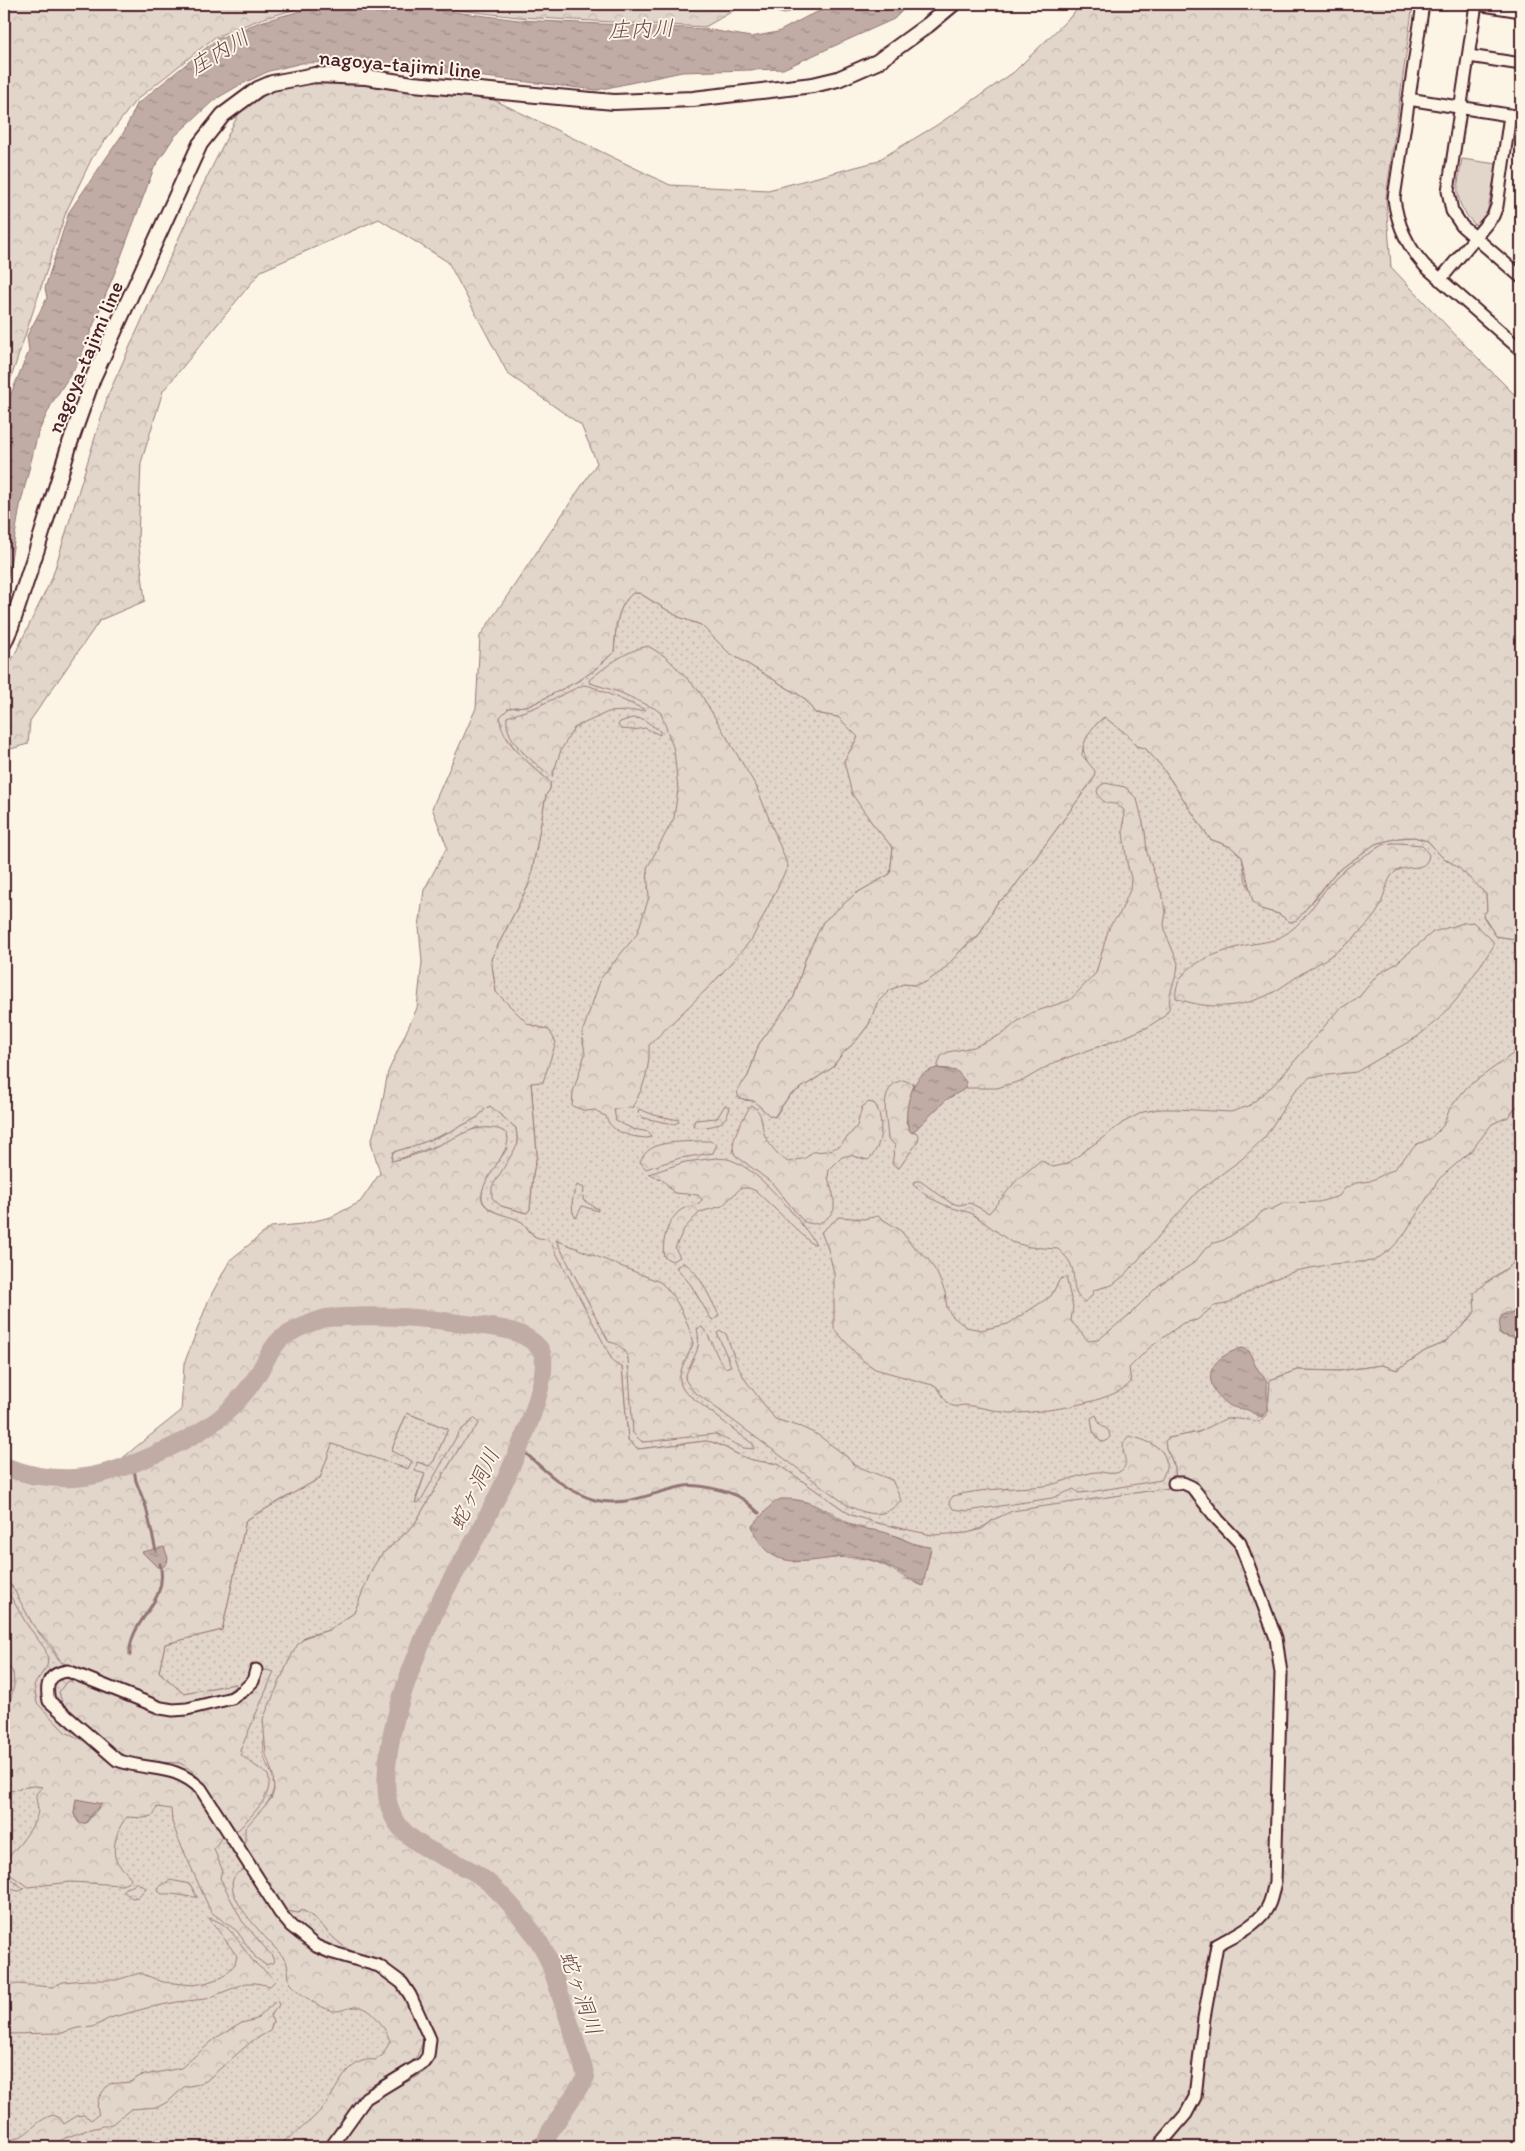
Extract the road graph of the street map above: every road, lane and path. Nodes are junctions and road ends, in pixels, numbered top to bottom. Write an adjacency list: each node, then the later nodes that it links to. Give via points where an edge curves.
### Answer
1 (953, 4): 14 (main road, nagoya-tajimi line, via 877,62 813,86 648,103 315,75 272,83 238,102 223,114 200,144 93,378)
2 (1422, 4): 7 (street)
3 (1477, 4): 4 (street); 5 (street)
4 (1521, 11)
5 (1469, 56): 6 (street); 8 (street)
6 (1521, 64)
7 (1408, 99): 8 (street); 12 (street, via 1394,198 1396,217 1414,253)
8 (1460, 108): 9 (street); 10 (street, via 1448,191 1452,211)
9 (1516, 116): 10 (street, via 1498,206)
10 (1476, 238): 11 (street); 12 (street)
11 (1520, 274)
12 (1440, 280): 13 (street)
13 (1521, 350)
14 (4, 643)
15 (1174, 1483): 18 (street, via 1192,1487 1240,1543 1276,1638 1282,1673 1275,1882 1268,1906 1260,1916 1217,1945 1195,2098)
16 (256, 1670): 17 (street, via 253,1681 232,1698 187,1709 161,1708 68,1671 59,1672 50,1679 46,1689 49,1701 117,1760 129,1765 171,1770 193,1781 280,1913 304,1938 330,1952 379,1966 402,1983 410,1995 430,2039 428,2056 423,2063 366,2098)
17 (331, 2147)
18 (1158, 2147)

